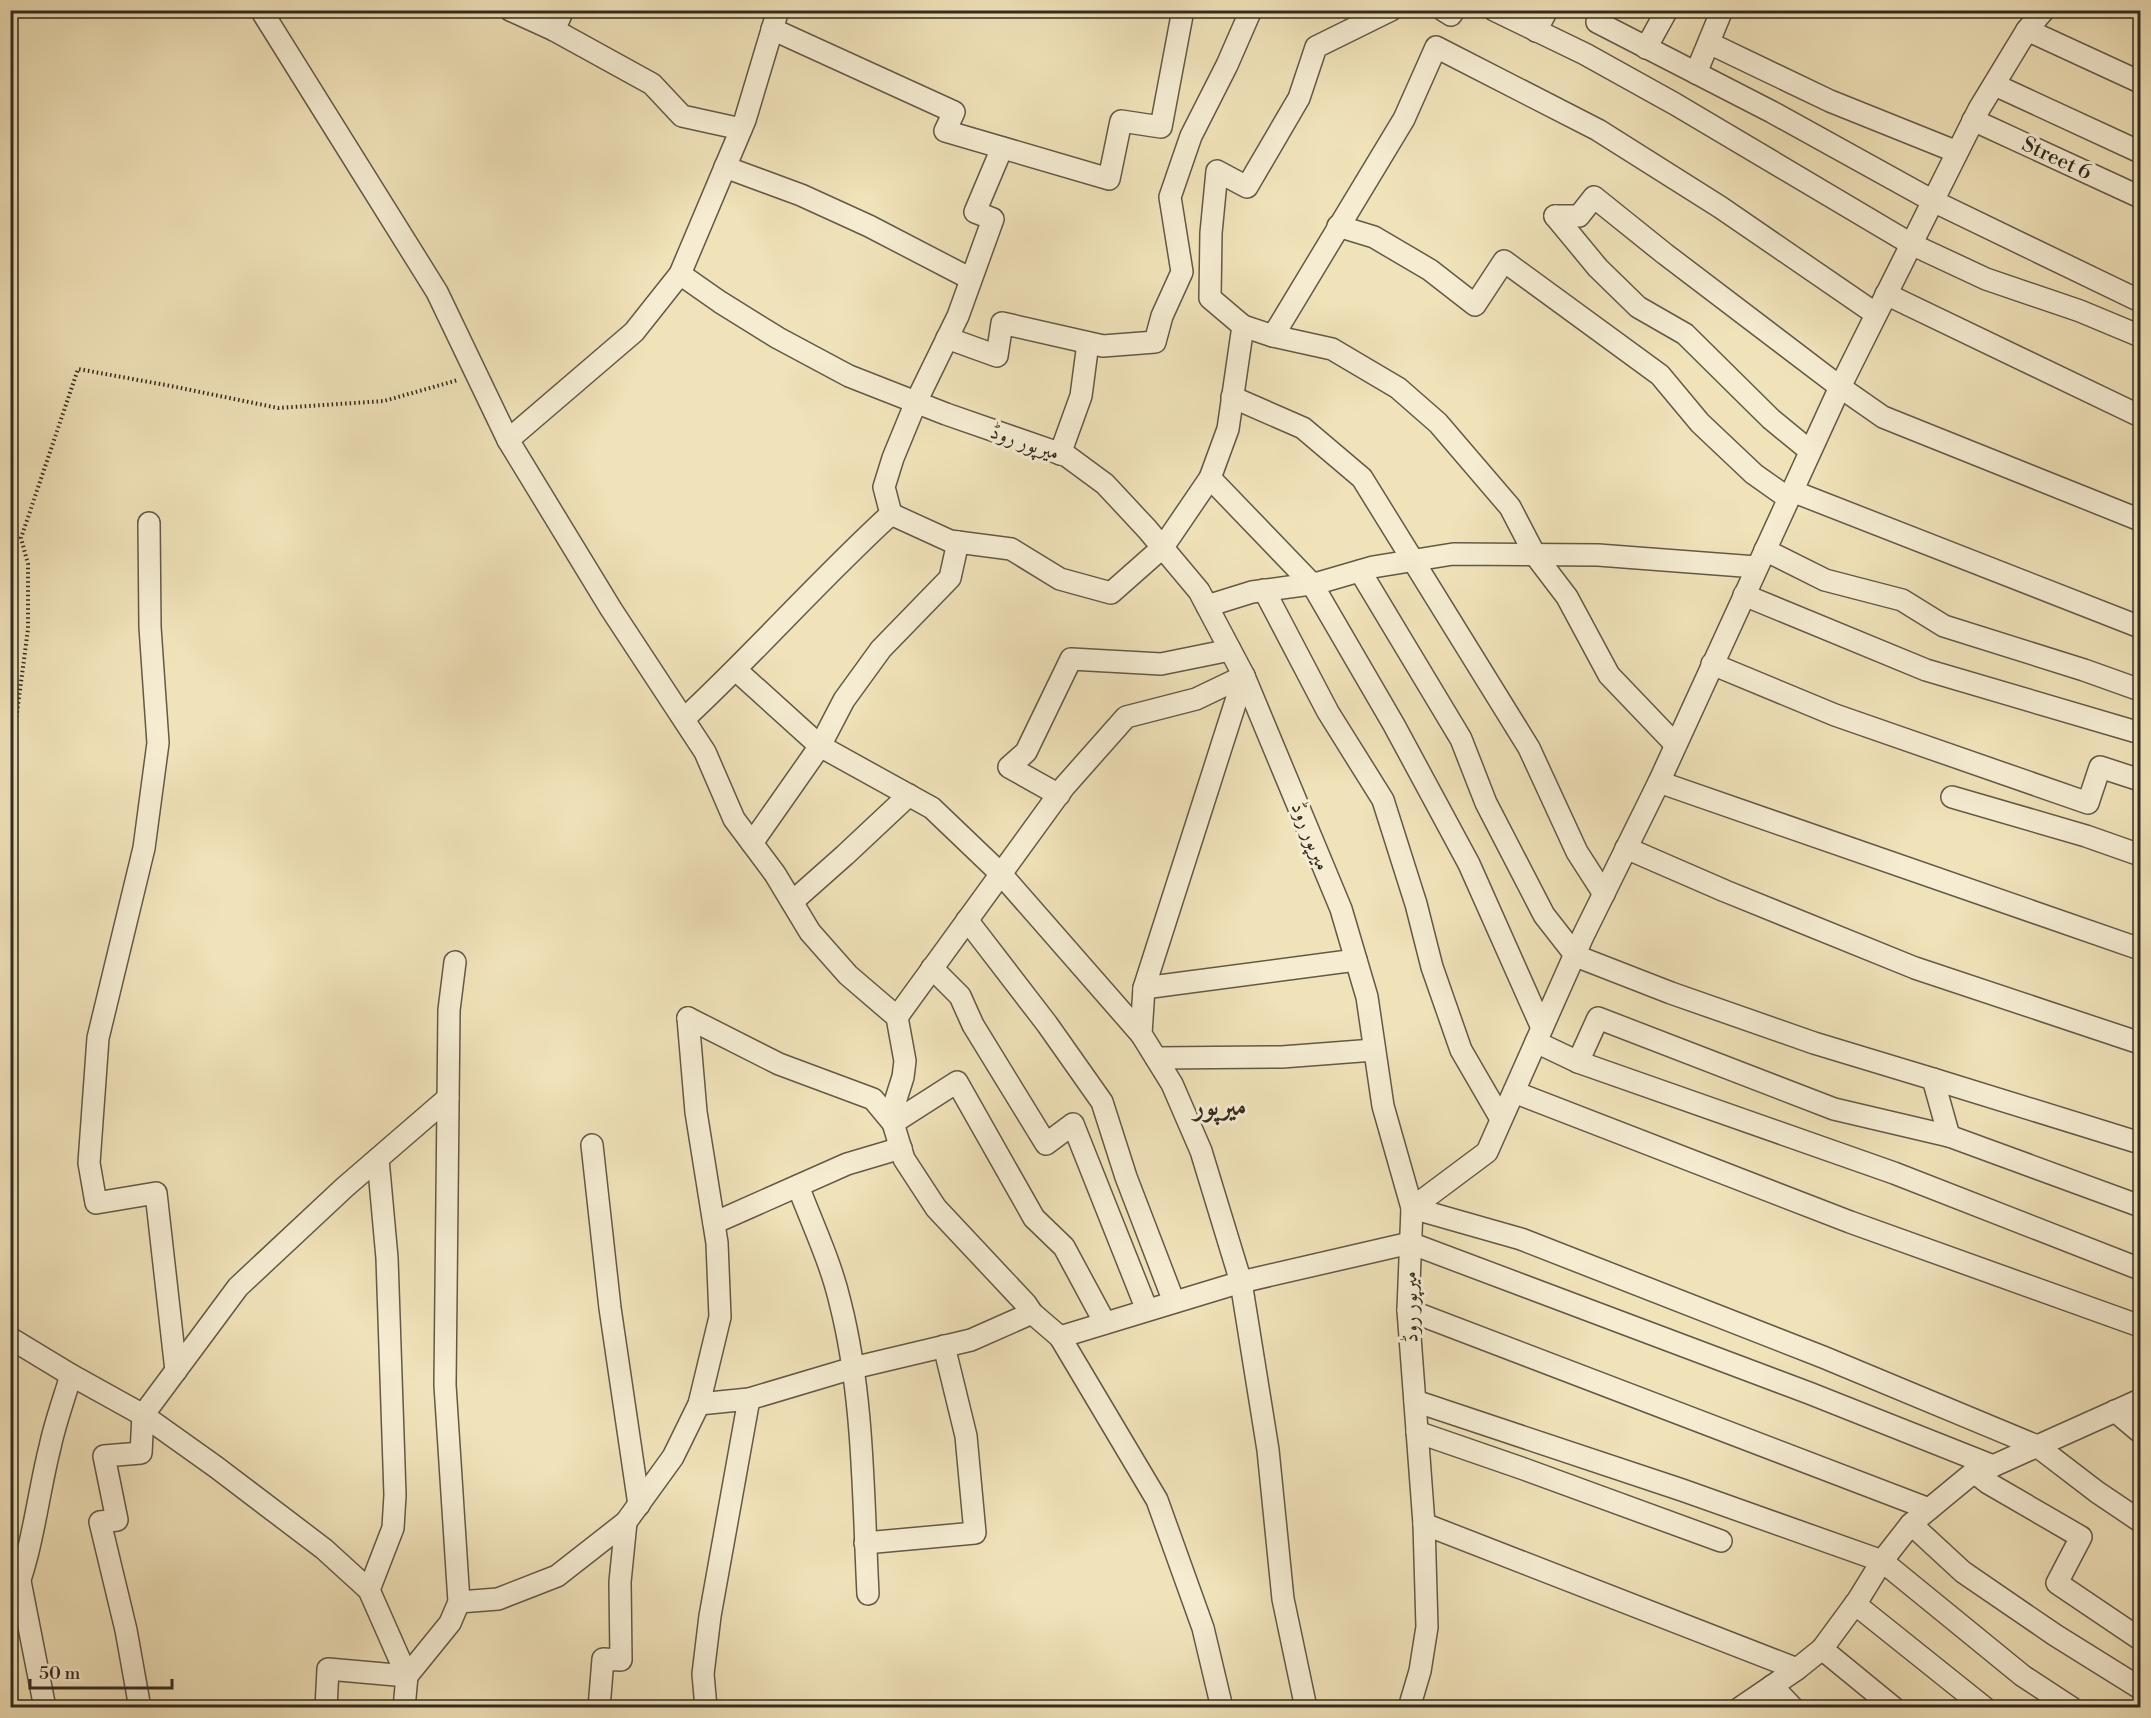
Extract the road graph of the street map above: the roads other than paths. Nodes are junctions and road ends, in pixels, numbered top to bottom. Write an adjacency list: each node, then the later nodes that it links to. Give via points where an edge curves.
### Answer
1 (261, 10): 50 (street, via 437,292)
2 (510, 10): 17 (street)
3 (563, 10): 17 (street)
4 (1183, 10): 28 (street, via 1161,127 1121,121 1109,179)
5 (1251, 10): 45 (street, via 1191,136 1170,198 1182,272 1155,342 1103,346)
6 (1391, 10): 15 (street)
7 (1443, 10): 8 (street, via 1451,15)
8 (1454, 10)
9 (1494, 10): 19 (street)
10 (1547, 10): 19 (street)
11 (1667, 10): 21 (street)
12 (1722, 10): 20 (street)
13 (2044, 10): 18 (street)
14 (1600, 16): 21 (street); 22 (street)
15 (1355, 18): 41 (street, via 1316,47 1299,98 1247,187 1217,171 1210,233 1210,298)
16 (775, 20): 27 (street); 28 (street, via 954,112 945,131)
17 (554, 30): 27 (street, via 652,84 682,116)
18 (2027, 30): 24 (street); 25 (street)
19 (1536, 31): 22 (street)
20 (1709, 43): 23 (street); 29 (street, via 1830,101)
21 (1646, 48): 23 (street)
22 (1579, 51): 35 (street)
23 (1696, 73): 33 (street)
24 (2140, 82)
25 (1995, 85): 26 (street); 30 (street)
26 (1973, 120): 29 (street); 32 (street, Street 6)
27 (741, 129): 31 (street)
28 (1002, 148): 37 (street, via 975,212 993,219)
29 (1957, 152): 33 (street)
30 (2140, 152)
31 (725, 166): 36 (street); 37 (street, via 801,195)
32 (2140, 197)
33 (1933, 201): 35 (street); 39 (street)
34 (1338, 226): 40 (street, via 1404,119 1436,47 1598,130 1720,207); 42 (street); 54 (street, via 1374,237 1430,270 1475,305 1504,261 1660,375 1700,423 1754,474)
35 (1911, 244): 38 (street); 43 (street, via 1986,279)
36 (680, 274): 48 (street, میرپور روڈ, via 778,339 849,376); 50 (street, via 634,332)
37 (971, 279): 44 (street)
38 (1886, 294): 40 (street); 49 (street)
39 (2140, 301)
40 (1876, 314): 46 (street)
41 (1243, 326): 42 (street); 47 (street)
42 (1273, 336): 60 (street, via 1332,349 1398,388 1438,423 1510,507)
43 (2140, 336)
44 (947, 338): 45 (street, via 997,356 1002,323); 48 (street)
45 (1088, 343): 52 (street, via 1081,396)
46 (1840, 387): 51 (street); 51 (street, via 1594,196 1579,216 1555,216 1598,268 1638,307 1685,334 1771,419); 56 (street, via 1883,417)
47 (1232, 397): 53 (street, via 1228,429); 62 (street, via 1303,428 1362,478)
48 (916, 402): 52 (street, میرپور روڈ); 55 (street, via 884,487)
49 (2140, 416)
50 (508, 440): 74 (street, via 611,609)
51 (1810, 451): 54 (street)
52 (1060, 454): 59 (street, میرپور روڈ, via 1106,484)
53 (1210, 478): 59 (street); 64 (street)
54 (1790, 494): 61 (street); 68 (street)
55 (891, 514): 58 (street); 71 (street)
56 (2140, 520)
57 (149, 523): 130 (street, via 150,627 158,743 144,848 98,1038 90,1163 96,1203 156,1193)
58 (958, 542): 59 (street, via 1011,549 1060,579 1111,593); 77 (street, via 950,578 881,649 844,700)
59 (1164, 548): 67 (street, میرپور روڈ)
60 (1535, 555): 61 (street); 62 (street, via 1453,554); 76 (street, via 1567,597 1609,675)
61 (1760, 558): 66 (street); 73 (street, via 1902,600 1944,626)
62 (1415, 560): 63 (street); 87 (street, via 1529,748 1577,852)
63 (1360, 570): 64 (street); 91 (street, via 1461,739 1486,802 1544,915)
64 (1312, 584): 65 (street); 98 (street, via 1470,864)
65 (1264, 590): 67 (street); 106 (street, via 1328,711 1383,800 1461,1050)
66 (1744, 595): 70 (street); 75 (street, via 1926,670)
67 (1207, 606): 69 (street, میرپور روڈ)
68 (2140, 627)
69 (1230, 650): 72 (street, میرپور روڈ); 81 (street, via 1161,664 1071,659 1026,752 1008,767)
70 (1712, 664): 76 (street); 78 (street, via 1835,715 2088,804 2100,767)
71 (736, 670): 74 (street); 77 (street)
72 (1244, 676): 81 (street, via 1196,699 1126,717); 92 (street, میرپور روڈ, via 1341,909); 95 (street)
73 (2140, 690)
74 (684, 719): 83 (street, via 705,752 734,819)
75 (2140, 733)
76 (1675, 744): 79 (street)
77 (820, 746): 80 (street); 83 (street)
78 (2140, 780)
79 (1659, 782): 84 (street); 90 (street)
80 (909, 795): 86 (street, via 932,808); 88 (street)
81 (1059, 795): 86 (street)
82 (1952, 797): 85 (street)
83 (752, 843): 88 (street)
84 (1626, 848): 87 (street); 99 (street, via 1915,968)
85 (2140, 855)
86 (1001, 874): 89 (street); 97 (street)
87 (1604, 894): 91 (street)
88 (792, 902): 96 (street, via 810,932 848,975)
89 (967, 920): 94 (street); 120 (street, via 1102,1102 1126,1178)
90 (2140, 949)
91 (1576, 956): 98 (street); 103 (street, via 1803,1039)
92 (1356, 960): 95 (street); 100 (street, میرپور روڈ, via 1367,997)
93 (455, 962): 105 (street, via 449,1010)
94 (932, 968): 96 (street); 121 (street, via 960,996 973,1025 1046,1144 1073,1124)
95 (1144, 988): 97 (street)
96 (897, 1017): 107 (street, via 905,1060)
97 (1141, 1034): 101 (street)
98 (1539, 1035): 102 (street); 104 (street)
99 (2140, 1043)
100 (1374, 1050): 101 (street, via 1282,1057); 115 (street, میرپور روڈ, via 1383,1106)
101 (1156, 1058): 119 (street, via 1172,1084 1201,1151)
102 (1578, 1062): 108 (street, via 1598,1017 1834,1108); 118 (street, via 1894,1173)
103 (1933, 1079): 108 (street); 109 (street)
104 (1514, 1092): 106 (street); 125 (street, via 1850,1222)
105 (448, 1098): 112 (street); 154 (street, via 445,1385)
106 (1501, 1119): 115 (street, via 1487,1152)
107 (894, 1123): 111 (street); 116 (street, via 873,1099 779,1064 688,1017 696,1112); 124 (street, via 957,1082 1034,1218 1064,1247)
108 (1949, 1136): 114 (street)
109 (2140, 1143)
110 (592, 1145): 142 (street, via 610,1308)
111 (901, 1148): 113 (street, via 847,1164); 123 (street, via 936,1208)
112 (378, 1158): 130 (street, via 238,1287); 152 (street, via 387,1258 395,1496 393,1528)
113 (798, 1186): 116 (street); 129 (street, via 840,1301)
114 (2140, 1206)
115 (1412, 1208): 117 (street, میرپور روڈ); 140 (street, via 1521,1239)
116 (714, 1223): 135 (street, via 720,1317)
117 (1410, 1243): 119 (street); 122 (street, میرپور روڈ); 141 (street, via 1809,1393)
118 (2140, 1269)
119 (1241, 1282): 120 (street); 170 (street, via 1268,1450 1283,1599)
120 (1174, 1302): 121 (street)
121 (1147, 1310): 124 (street)
122 (1408, 1310): 134 (street, میرپور روڈ); 143 (street)
123 (1032, 1313): 126 (street); 128 (street, via 971,1340)
124 (1105, 1323): 126 (street)
125 (2140, 1326)
126 (1060, 1337): 169 (street, via 1157,1500 1203,1628)
127 (10, 1338): 131 (street)
128 (944, 1346): 129 (street); 149 (street, via 966,1436 975,1533)
129 (853, 1368): 132 (street); 149 (street)
130 (176, 1371): 137 (street)
131 (71, 1375): 137 (street); 151 (street, via 50,1446)
132 (749, 1399): 135 (street); 168 (street, via 710,1616 703,1674)
133 (2140, 1400): 136 (street)
134 (1415, 1401): 138 (street, میرپور روڈ); 150 (street)
135 (699, 1404): 142 (street, via 673,1457)
136 (2115, 1411): 139 (street); 140 (street)
137 (143, 1415): 152 (street, via 324,1549); 164 (street, via 141,1453 104,1456 117,1520 100,1522)
138 (1417, 1432): 146 (street, میرپور روڈ); 148 (street)
139 (2140, 1432)
140 (2037, 1446): 141 (street); 144 (street)
141 (1984, 1469): 143 (street); 157 (street, via 1988,1483 2081,1537 2056,1583)
142 (639, 1505): 145 (street)
143 (1929, 1509): 147 (street)
144 (2140, 1521)
145 (626, 1522): 154 (street, via 557,1576 498,1599); 167 (street, via 620,1582 621,1660 603,1659)
146 (1424, 1524): 159 (street); 171 (street, میرپور روڈ, via 1427,1627)
147 (1911, 1524): 150 (street); 162 (street, via 1963,1572)
148 (1721, 1541)
149 (865, 1543): 153 (street)
150 (1882, 1561): 155 (street); 176 (street, via 2023,1676)
151 (20, 1578): 156 (street); 163 (street)
152 (369, 1590): 160 (street)
153 (868, 1594)
154 (459, 1602): 160 (street, via 450,1623)
155 (1855, 1604): 158 (street); 175 (street)
156 (10, 1605)
157 (2140, 1639)
158 (1822, 1649): 159 (street); 174 (street)
159 (1797, 1669): 161 (street)
160 (406, 1676): 165 (street, via 328,1669); 166 (street)
161 (1772, 1686): 172 (street); 173 (street)
162 (2140, 1688)
163 (45, 1707)
164 (140, 1707)
165 (326, 1707)
166 (404, 1707)
167 (599, 1707)
168 (705, 1707)
169 (1222, 1707)
170 (1306, 1707)
171 (1409, 1707)
172 (1740, 1707)
173 (1793, 1707)
174 (1894, 1707)
175 (1985, 1707)
176 (2072, 1707)

